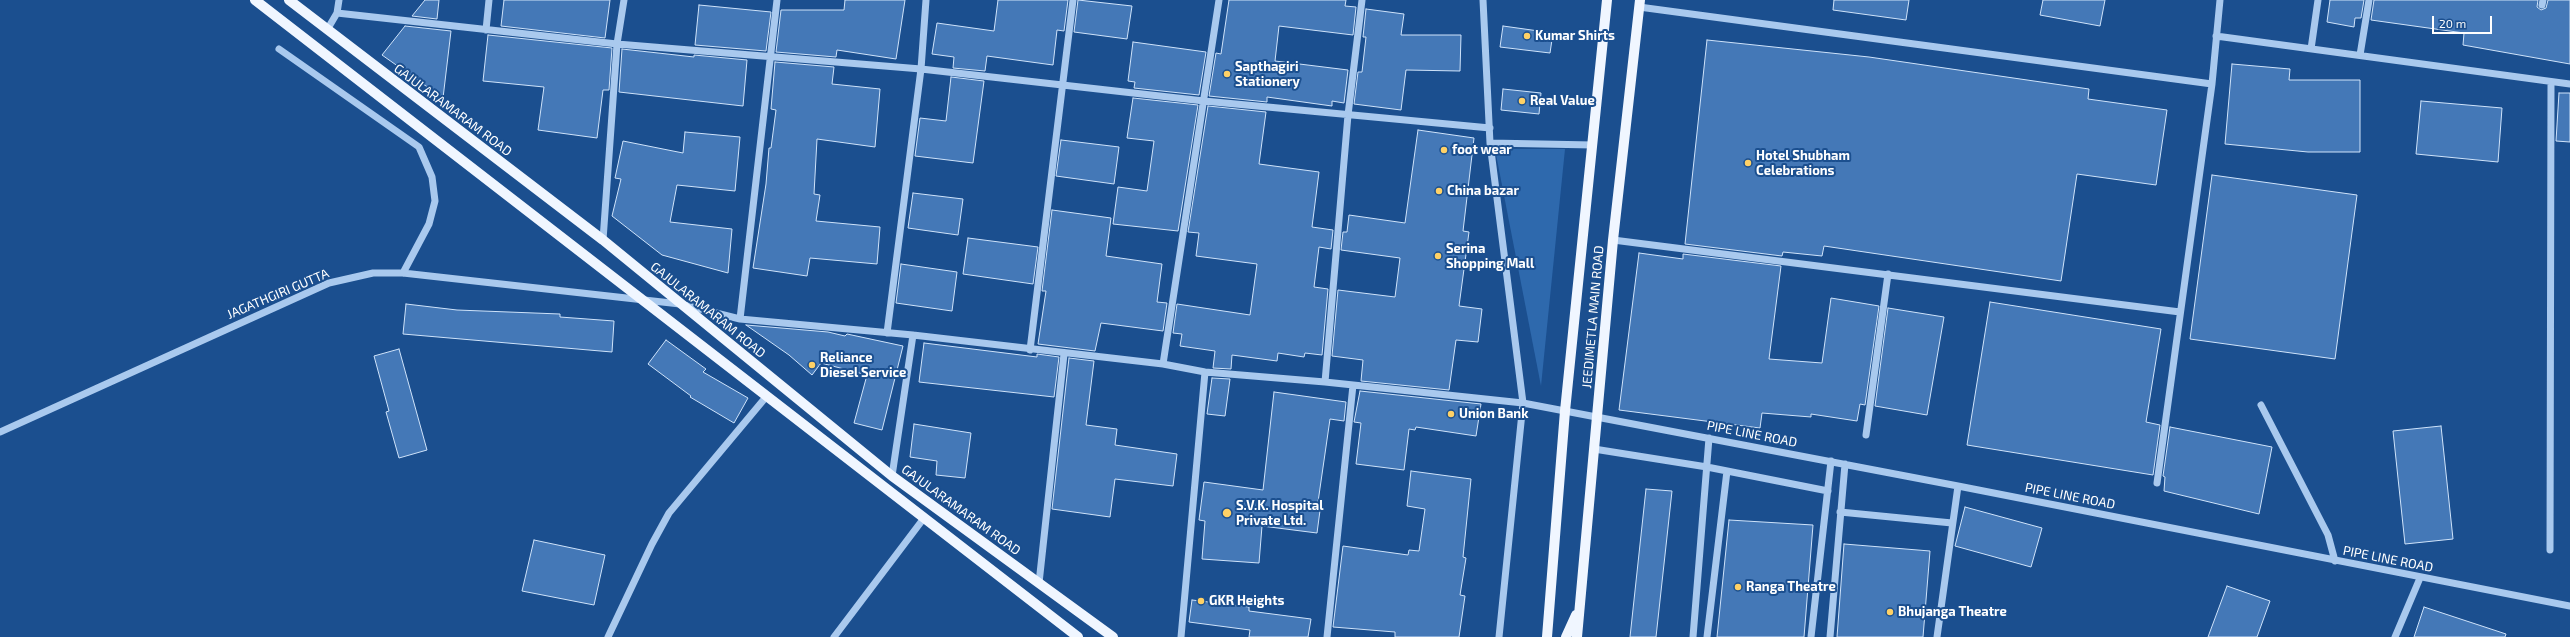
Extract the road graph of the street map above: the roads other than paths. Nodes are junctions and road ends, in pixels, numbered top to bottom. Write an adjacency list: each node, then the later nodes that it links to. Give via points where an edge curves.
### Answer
1 (255, 0): 40 (main road, GAJULARAMARAM ROAD)
2 (288, 0): 18 (main road, GAJULARAMARAM ROAD)
3 (339, 0): 17 (street)
4 (489, 0): 19 (street)
5 (624, 0): 21 (street)
6 (777, 0): 25 (street)
7 (926, 0): 26 (street)
8 (1073, 0): 30 (street)
9 (1219, 0): 31 (street)
10 (1362, 0): 32 (street)
11 (1483, 0): 33 (street)
12 (1607, 0): 35 (main road, JEEDIMETLA MAIN ROAD)
13 (2220, 0): 20 (street)
14 (2318, 0): 22 (street)
15 (2369, 0): 24 (street)
16 (1639, 4): 28 (street); 37 (main road, JEEDIMETLA MAIN ROAD)
17 (337, 13): 18 (street); 19 (street)
18 (327, 30): 36 (main road, GAJULARAMARAM ROAD)
19 (486, 30): 21 (street)
20 (2216, 36): 22 (street); 28 (street)
21 (617, 44): 25 (street); 36 (street)
22 (2311, 48): 24 (street)
23 (279, 49): 38 (street, via 419,147 432,177 435,201 429,224)
24 (2360, 55): 27 (street)
25 (770, 57): 26 (street); 43 (street)
26 (920, 70): 30 (street); 44 (street)
27 (2551, 82): 29 (street); 72 (street)
28 (2212, 84): 42 (street)
29 (2570, 84)
30 (1062, 85): 31 (street); 46 (street)
31 (1204, 101): 32 (street); 48 (street)
32 (1348, 115): 33 (street); 50 (street)
33 (1490, 128): 34 (street)
34 (1490, 143): 35 (street); 53 (street)
35 (1593, 145): 55 (main road, JEEDIMETLA MAIN ROAD)
36 (603, 240): 41 (main road, GAJULARAMARAM ROAD)
37 (1613, 240): 39 (street); 56 (main road, JEEDIMETLA MAIN ROAD)
38 (403, 273): 40 (street, JAGATHGIRI GUTTA); 57 (street, JAGATHGIRI GUTTA, via 373,273 329,284)
39 (1888, 274): 42 (street); 58 (street)
40 (645, 300): 41 (street, JAGATHGIRI GUTTA); 52 (main road, GAJULARAMARAM ROAD)
41 (680, 304): 43 (street, JAGATHGIRI GUTTA); 65 (main road, GAJULARAMARAM ROAD)
42 (2180, 312): 66 (street)
43 (740, 320): 44 (street, JAGATHGIRI GUTTA)
44 (887, 333): 45 (street, JAGATHGIRI GUTTA)
45 (913, 335): 46 (street, JAGATHGIRI GUTTA); 65 (street)
46 (1030, 350): 47 (street, JAGATHGIRI GUTTA)
47 (1064, 354): 48 (street, JAGATHGIRI GUTTA); 75 (street)
48 (1163, 364): 49 (street, PIPE LINE ROAD)
49 (1205, 372): 50 (street, PIPE LINE ROAD); 82 (street)
50 (1325, 382): 51 (street, PIPE LINE ROAD)
51 (1353, 385): 53 (street, PIPE LINE ROAD); 83 (street)
52 (766, 397): 70 (main road, GAJULARAMARAM ROAD); 78 (street, via 669,513)
53 (1523, 403): 55 (street, PIPE LINE ROAD); 84 (street)
54 (2261, 405): 73 (street, via 2328,535)
55 (1565, 411): 56 (street, PIPE LINE ROAD); 85 (main road, JEEDIMETLA MAIN ROAD)
56 (1597, 416): 59 (street, PIPE LINE ROAD); 60 (main road, JEEDIMETLA MAIN ROAD)
57 (0, 432)
58 (1866, 435)
59 (1709, 438): 61 (street, PIPE LINE ROAD); 63 (street)
60 (1594, 449): 63 (street); 77 (main road, JEEDIMETLA MAIN ROAD)
61 (1831, 461): 62 (street, PIPE LINE ROAD); 68 (street)
62 (1845, 464): 67 (street, PIPE LINE ROAD); 69 (street)
63 (1707, 467): 64 (street); 88 (street)
64 (1727, 471): 68 (street); 89 (street)
65 (892, 476): 75 (main road, GAJULARAMARAM ROAD)
66 (2157, 483)
67 (1958, 486): 71 (street); 73 (street, PIPE LINE ROAD)
68 (1828, 491): 90 (street)
69 (1840, 512): 71 (street); 91 (street)
70 (924, 518): 79 (street); 80 (main road, GAJULARAMARAM ROAD)
71 (1952, 523): 92 (street)
72 (2550, 550)
73 (2335, 561): 74 (street, PIPE LINE ROAD)
74 (2420, 578): 76 (street, PIPE LINE ROAD); 93 (street)
75 (1039, 583): 81 (main road, GAJULARAMARAM ROAD)
76 (2570, 606)
77 (1580, 608): 86 (main road); 87 (main road, JEEDIMETLA MAIN ROAD)
78 (608, 637)
79 (834, 637)
80 (1078, 637)
81 (1113, 637)
82 (1180, 637)
83 (1327, 637)
84 (1499, 637)
85 (1547, 637)
86 (1566, 637)
87 (1577, 637)
88 (1693, 637)
89 (1707, 637)
90 (1811, 637)
91 (1830, 637)
92 (1937, 637)
93 (2395, 637)

